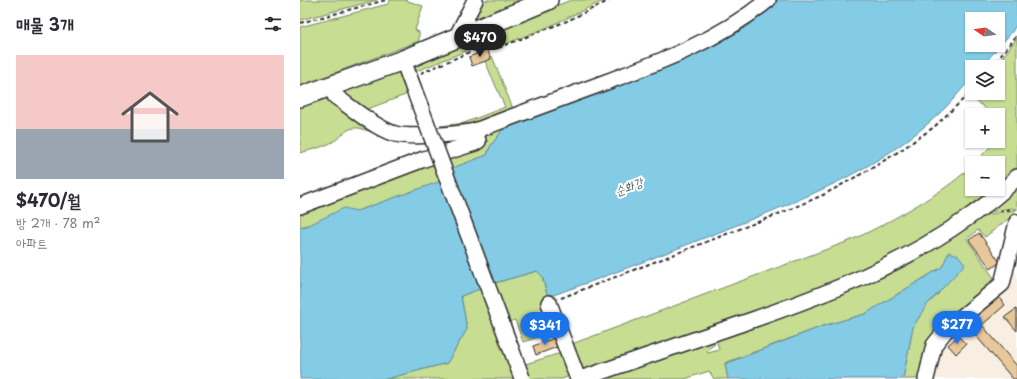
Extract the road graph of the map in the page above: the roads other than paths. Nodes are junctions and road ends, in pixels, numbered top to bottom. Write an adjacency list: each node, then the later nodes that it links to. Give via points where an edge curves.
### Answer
1 (475, 0): 4 (street)
2 (548, 0): 4 (main road)
3 (768, 0): 8 (street, via 726,30 687,50)
4 (456, 38): 5 (main road)
5 (402, 60): 6 (main road); 13 (street, bridge)
6 (332, 85): 7 (main road); 8 (street, via 335,96 394,134 462,134)
7 (300, 97)
8 (475, 131): 10 (street, via 478,141 475,143 424,159)
9 (1017, 177): 14 (street, via 1002,192 953,229 854,282)
10 (300, 206)
11 (1017, 222): 15 (street, via 1002,284 946,330 934,345)
12 (550, 303): 14 (street)
13 (522, 379)
14 (579, 379)
15 (926, 379)

